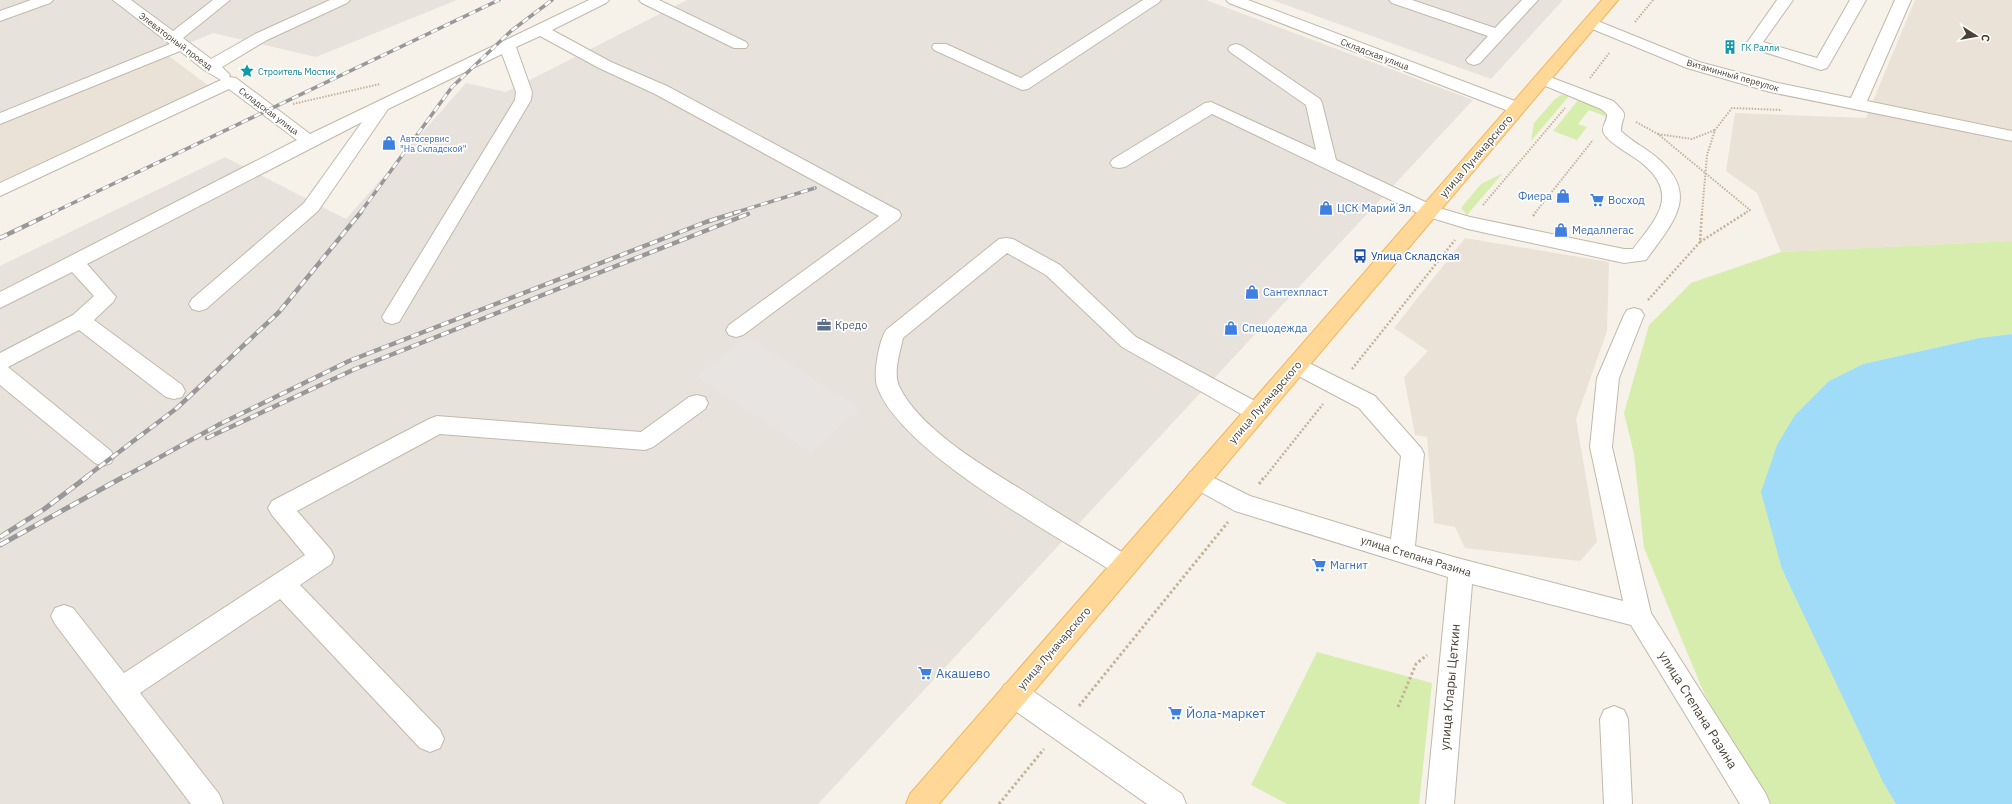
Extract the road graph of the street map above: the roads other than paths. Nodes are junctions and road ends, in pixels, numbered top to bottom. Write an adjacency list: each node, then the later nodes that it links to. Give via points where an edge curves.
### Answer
1 (45, 0): 15 (street)
2 (120, 0): 19 (street, Элеваторный проезд)
3 (222, 0): 19 (street)
4 (342, 0): 25 (street, via 261,38)
5 (601, 0): 17 (street, Складская улица)
6 (647, 0): 21 (street)
7 (1153, 0): 22 (street, via 1022,85)
8 (1234, 0): 30 (street, Складская улица)
9 (1397, 0): 18 (street)
10 (1530, 0): 18 (street)
11 (1610, 0): 16 (main road, улица Луначарского)
12 (1785, 0): 13 (street, via 1754,44 1821,65)
13 (1858, 0)
14 (1903, 0): 28 (street)
15 (0, 16)
16 (1590, 24): 26 (main road, улица Луначарского); 28 (street, Витаминный переулок, via 1693,65 1776,88)
17 (539, 29): 20 (street, Складская улица); 44 (street, via 605,65 674,96 892,216)
18 (1498, 34): 24 (street)
19 (177, 42): 25 (street, Элеваторный проезд); 31 (street)
20 (507, 44): 29 (street, Складская улица); 42 (street, via 524,92 523,100)
21 (740, 45)
22 (940, 47)
23 (1236, 49): 35 (street, via 1314,103)
24 (1474, 60)
25 (210, 67): 27 (street, Элеваторный проезд)
26 (1542, 79): 30 (main road, улица Луначарского); 37 (street, via 1607,105 1615,112 1616,119 1612,132 1617,139 1650,160 1667,177 1673,198 1669,213 1638,255 1624,256 1519,234)
27 (230, 82): 33 (street, Складская улица); 36 (street, Складская улица)
28 (1857, 104): 32 (street, Витаминный переулок)
29 (382, 105): 33 (street, Складская улица); 40 (street, via 311,207)
30 (1517, 108): 37 (main road, улица Луначарского)
31 (0, 119)
32 (2012, 136)
33 (309, 141): 38 (street)
34 (1119, 163): 35 (street, via 1211,107)
35 (1328, 163): 37 (street)
36 (0, 190)
37 (1429, 211): 46 (main road, улица Луначарского)
38 (75, 263): 39 (street); 43 (street, via 106,297)
39 (0, 302)
40 (199, 304)
41 (1634, 315): 58 (street, улица Степана Разина, via 1608,378 1601,447)
42 (392, 316)
43 (80, 320): 45 (street); 48 (street)
44 (736, 330)
45 (0, 362)
46 (1297, 365): 50 (main road, улица Луначарского); 53 (street, via 1367,402 1413,454)
47 (0, 373): 51 (street)
48 (174, 391)
49 (697, 403): 56 (street, via 645,442 437,425 280,508 322,557)
50 (1256, 412): 52 (main road, улица Луначарского); 54 (street, via 1129,342 1053,270 1006,244 893,335 887,385 902,408 931,438 973,471)
51 (103, 458)
52 (1198, 479): 53 (street, улица Степана Разина, via 1243,504); 54 (main road, улица Луначарского)
53 (1402, 552): 55 (street, улица Степана Разина)
54 (1124, 566): 60 (main road, улица Луначарского)
55 (1461, 570): 58 (street, улица Степана Разина); 66 (street, улица Клары Цеткин)
56 (282, 584): 59 (street); 62 (street)
57 (64, 616): 59 (street)
58 (1639, 616): 68 (street, улица Степана Разина)
59 (121, 690): 63 (street)
60 (1014, 694): 64 (main road, улица Луначарского); 65 (street)
61 (1614, 720): 67 (street)
62 (430, 739)
63 (209, 804)
64 (920, 804)
65 (1172, 804)
66 (1440, 804)
67 (1618, 804)
68 (1756, 804)

